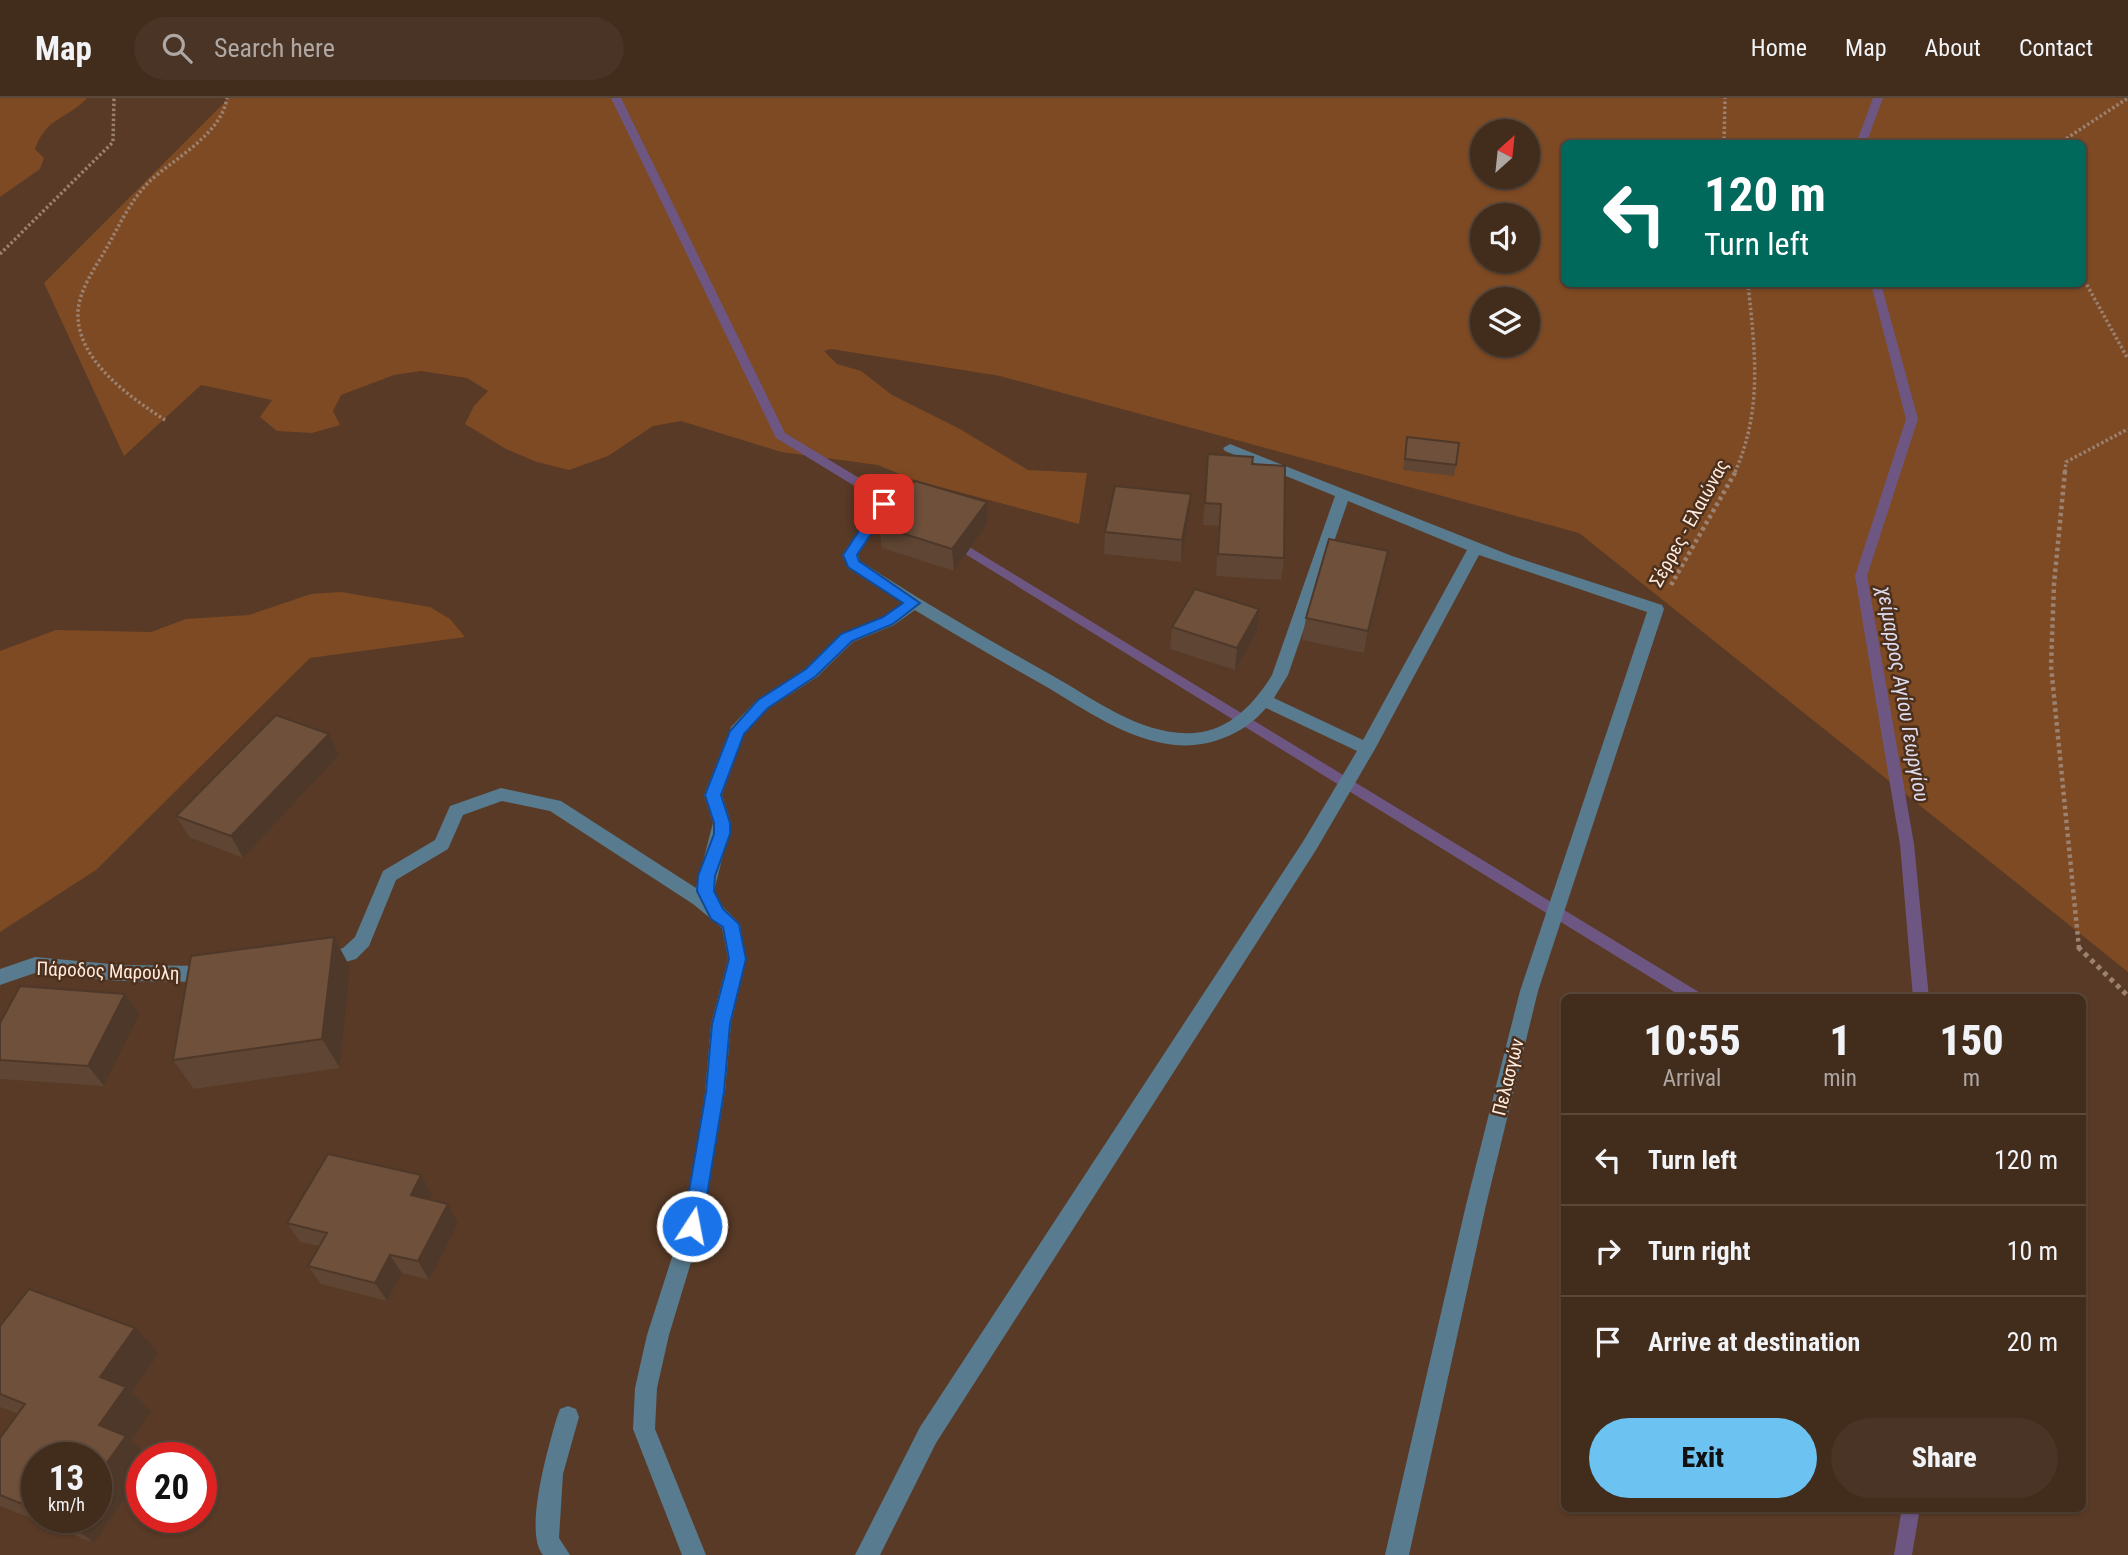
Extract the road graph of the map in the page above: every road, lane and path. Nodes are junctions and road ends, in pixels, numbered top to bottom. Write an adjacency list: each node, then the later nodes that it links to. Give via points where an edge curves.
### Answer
1 (114, 98): 7 (path, via 113,142)
2 (227, 98): 11 (path, via 217,121 135,198 89,282 78,312 84,341 103,368)
3 (1725, 98): 5 (path)
4 (2128, 98): 6 (path)
5 (1724, 140)
6 (2064, 140)
7 (0, 254)
8 (2086, 283): 10 (path)
9 (1748, 287): 18 (path, Σέρρες - Ελαιώνας, via 1755,367 1751,425 1742,456 1708,524)
10 (2128, 359)
11 (165, 420)
12 (2128, 429): 25 (path, via 2066,462 2051,666 2078,948)
13 (1230, 449): 14 (street)
14 (1343, 493): 16 (street); 19 (street, via 1280,675)
15 (884, 504): 17 (street, via 850,555 853,564)
16 (1476, 547): 18 (street); 20 (street)
17 (913, 603): 19 (street, via 1125,723 1155,735 1182,739 1212,736 1234,727); 21 (street, via 888,621 846,638 811,673 763,704 737,731 713,795 722,834 705,891)
18 (1656, 610): 30 (street, Πελασγών, via 1529,991)
19 (1266, 701): 20 (street)
20 (1367, 749): 29 (street, via 1310,845 928,1434)
21 (717, 914): 22 (street, via 555,806 501,794 456,811 442,844 389,876 362,941 349,954); 28 (street, via 731,924 737,959 721,1024 695,1215 658,1335 646,1388 644,1429)
22 (304, 965)
23 (224, 974): 24 (street, Πάροδος Μαρούλη, via 121,973 34,965)
24 (0, 977)
25 (2128, 996)
26 (568, 1417): 27 (street, via 552,1474 547,1542)
27 (558, 1555)
28 (694, 1555)
29 (867, 1555)
30 (1397, 1555)

